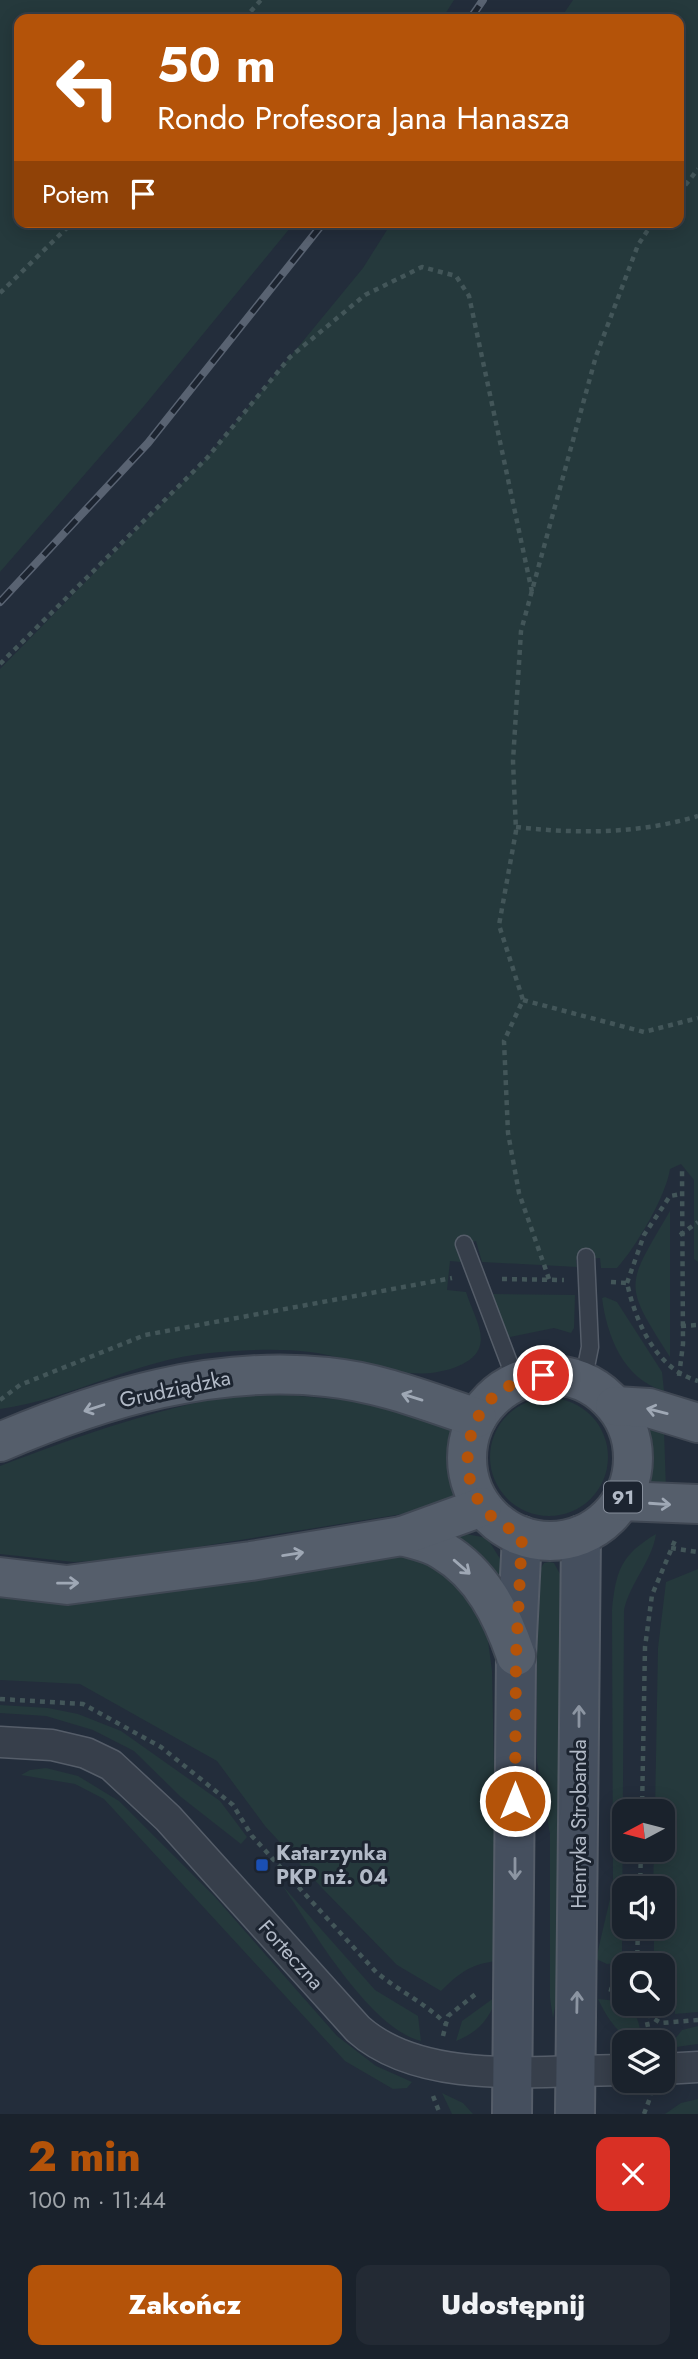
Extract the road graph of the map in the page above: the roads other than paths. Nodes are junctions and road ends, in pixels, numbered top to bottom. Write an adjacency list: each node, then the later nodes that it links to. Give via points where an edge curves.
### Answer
1 (464, 1244): 3 (lane)
2 (586, 1257): 4 (lane, via 590,1347)
3 (516, 1381): 4 (main road, 91, via 543,1375); 6 (main road, 91, via 494,1396)
4 (583, 1382): 5 (main road, 91)
5 (615, 1406): 7 (main road, one-way to 5, via 649,1408); 9 (main road, 91, via 629,1430 633,1454 631,1478)
6 (477, 1418): 8 (main road, Grudziądzka, one-way to 8, via 376,1386 328,1377 258,1373 218,1376 140,1393); 11 (main road, 91, via 467,1460)
7 (698, 1423)
8 (0, 1442)
9 (621, 1501): 10 (main road, 91, one-way to 10); 12 (main road, 91, via 610,1515)
10 (698, 1504)
11 (482, 1507): 13 (main road); 14 (main road, 91)
12 (581, 1535): 14 (main road, 91, via 560,1540); 21 (street, Henryka Strobanda, one-way to 12)
13 (402, 1536): 15 (main road, one-way to 13, via 67,1585); 16 (main road, one-way to 16, via 443,1550 479,1582 503,1618)
14 (522, 1536): 16 (street)
15 (0, 1577)
16 (516, 1656): 20 (street, one-way to 20)
17 (0, 1742): 20 (street, Forteczna, via 52,1745 111,1765 167,1818 372,2041 406,2058 436,2065)
18 (698, 2067): 19 (street)
19 (675, 2068)
20 (513, 2070): 21 (street, Forteczna); 23 (street)
21 (576, 2070): 22 (street, Forteczna); 24 (street, Henryka Strobanda)
22 (612, 2070)
23 (512, 2114)
24 (575, 2114)

